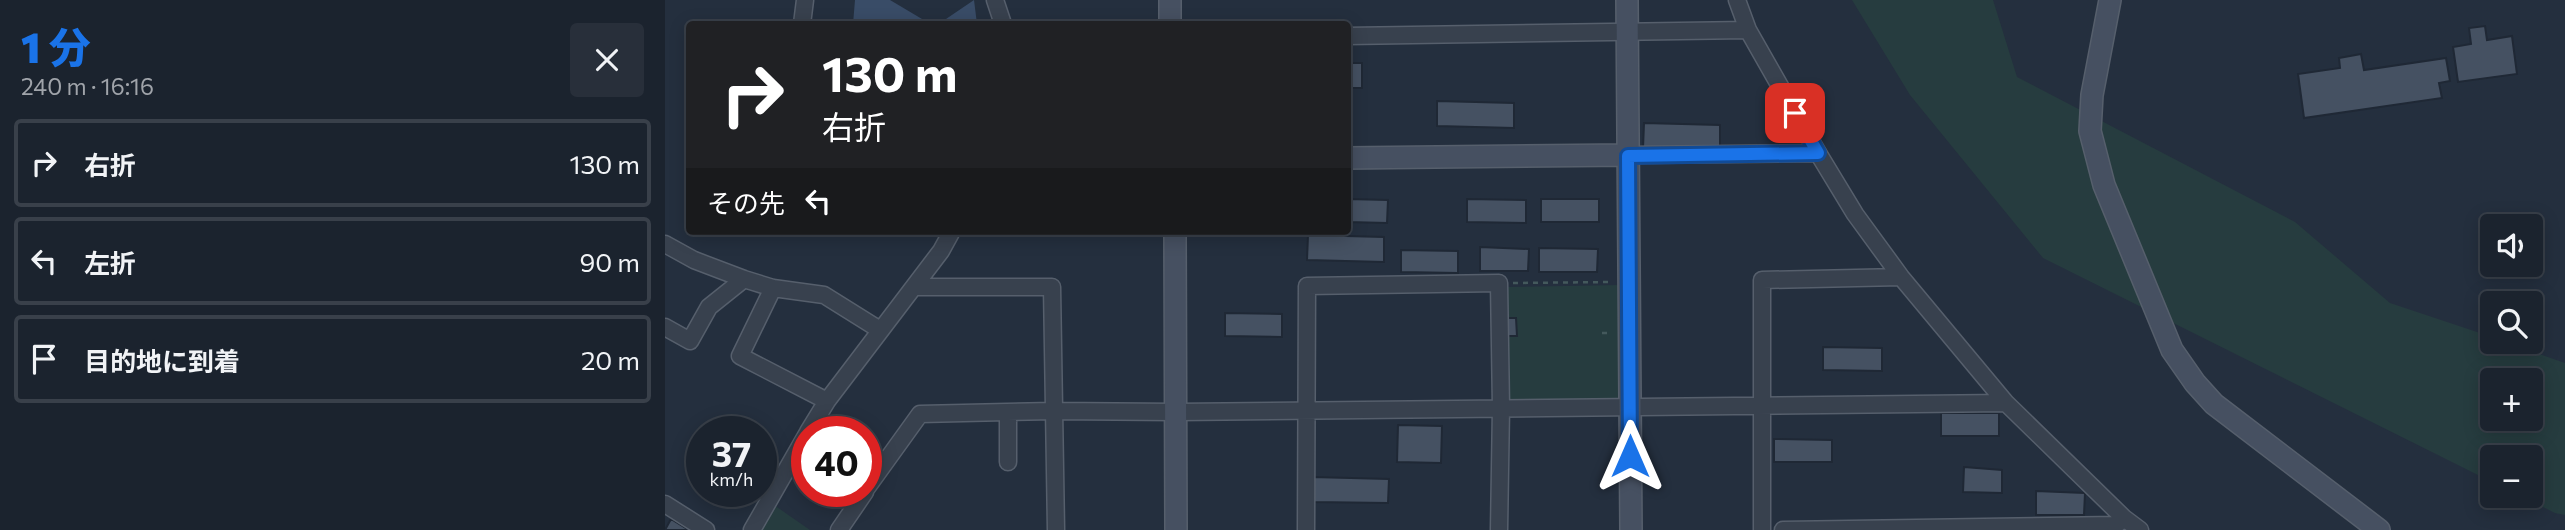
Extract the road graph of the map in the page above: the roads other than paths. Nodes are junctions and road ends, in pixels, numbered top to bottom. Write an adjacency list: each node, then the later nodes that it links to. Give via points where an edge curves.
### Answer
1 (805, 0): 7 (street)
2 (995, 0): 8 (street)
3 (1170, 0): 9 (street)
4 (1627, 0): 11 (street)
5 (1737, 0): 10 (street)
6 (2110, 0): 52 (street, via 2090,131 2104,185 2172,350 2214,404)
7 (802, 21)
8 (1002, 21)
9 (1170, 21)
10 (1748, 30): 11 (street); 13 (street)
11 (1627, 32): 12 (street); 14 (street)
12 (1351, 36)
13 (1818, 153): 14 (street); 19 (street, via 1855,215)
14 (1628, 156): 15 (street); 28 (street)
15 (1351, 158)
16 (950, 235): 22 (street)
17 (1175, 235): 33 (street)
18 (665, 244): 20 (street)
19 (1901, 277): 26 (street); 27 (street, via 1762,280)
20 (744, 279): 21 (street); 23 (street, via 709,307 690,341)
21 (773, 288): 24 (street, via 824,295); 25 (street, via 740,356)
22 (914, 288): 24 (street); 30 (street, via 1052,287)
23 (665, 327)
24 (880, 330): 25 (street)
25 (827, 401): 34 (street)
26 (2006, 402): 27 (street); 40 (street)
27 (1762, 404): 28 (street); 49 (street)
28 (1630, 407): 29 (street); 48 (street)
29 (1501, 408): 31 (street); 31 (street, via 1499,283 1307,286); 47 (street)
30 (1053, 411): 32 (street); 33 (street); 44 (street)
31 (1307, 411): 33 (street); 46 (street)
32 (1008, 412): 36 (street); 37 (street, via 920,414)
33 (1177, 412): 45 (street)
34 (818, 416)
35 (791, 459): 42 (street)
36 (1008, 462)
37 (882, 467)
38 (665, 504): 41 (street)
39 (854, 507): 43 (street)
40 (2119, 524): 50 (street); 51 (street)
41 (706, 530)
42 (752, 530)
43 (838, 530)
44 (1056, 530)
45 (1176, 530)
46 (1305, 530)
47 (1499, 530)
48 (1631, 530)
49 (1762, 530)
50 (1783, 530)
51 (2140, 530)
52 (2379, 530)

